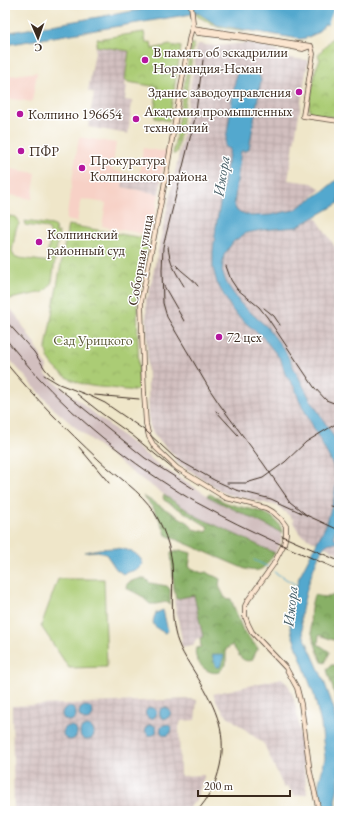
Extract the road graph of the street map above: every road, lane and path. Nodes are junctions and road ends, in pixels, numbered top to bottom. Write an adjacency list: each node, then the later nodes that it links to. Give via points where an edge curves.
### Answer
1 (190, 5): 2 (main road)
2 (193, 28): 3 (main road, via 311,46 313,54 303,116); 4 (main road, Соборная улица, via 188,40 166,176 141,302 146,424 154,446 172,465 226,498 266,508 281,518 286,526 286,539 273,565 248,600 245,616 252,632 286,668 297,688)
3 (339, 121)
4 (319, 811)

